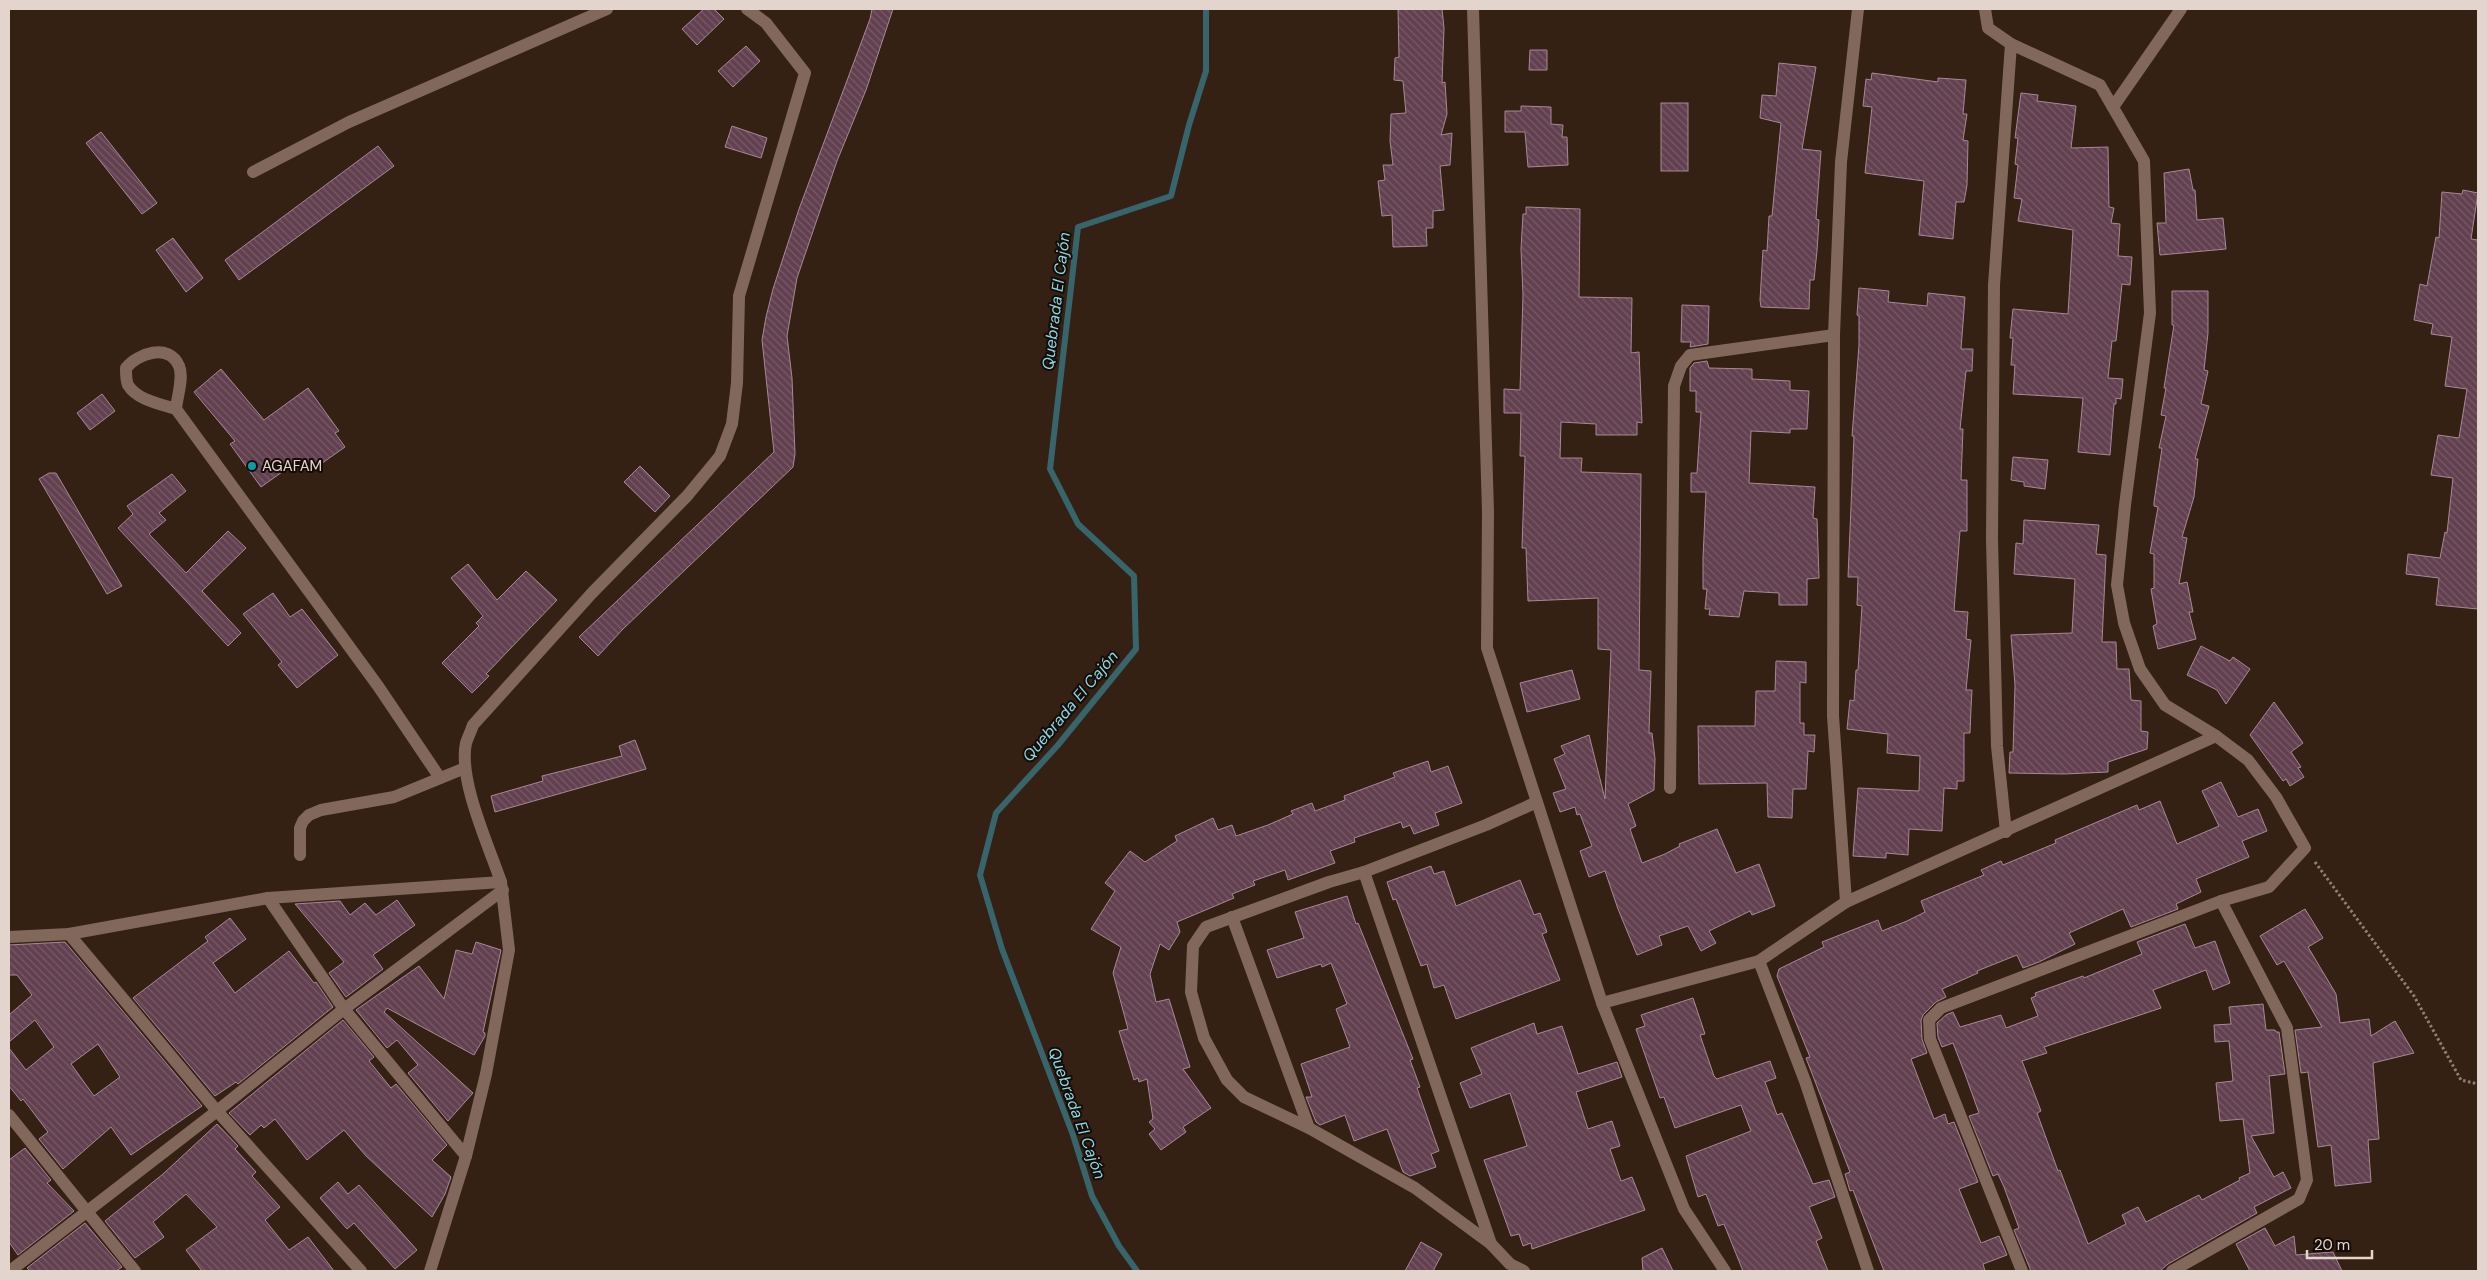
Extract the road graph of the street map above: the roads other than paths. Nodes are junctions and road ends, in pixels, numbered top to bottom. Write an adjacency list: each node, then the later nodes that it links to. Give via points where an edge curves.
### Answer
1 (607, 9): 9 (street, via 349,122)
2 (747, 9): 13 (street, via 766,23 805,73 739,296 737,383 732,424 720,456 687,496 592,593 473,725 466,744)
3 (1473, 9): 16 (street, via 1488,512 1487,648)
4 (1858, 9): 10 (street, via 1841,162)
5 (1985, 9): 7 (street, via 1988,28)
6 (2181, 9): 8 (street)
7 (2011, 44): 8 (street, via 2100,85); 17 (street, via 1994,286 1992,530 1997,746)
8 (2113, 107): 12 (street, via 2144,161 2150,314 2117,585 2124,623 2140,669 2165,705)
9 (253, 172)
10 (1834, 335): 15 (street, via 1690,355 1681,366 1674,386); 23 (street, via 1833,716)
11 (176, 409): 11 (street, via 138,395 127,384 126,368 132,360 159,352 171,357 179,366); 14 (street, via 378,686)
12 (2216, 736): 17 (street); 22 (street, via 2248,760 2276,797 2305,848 2269,887)
13 (465, 768): 14 (street); 20 (street)
14 (440, 778): 18 (street, via 394,796 310,815 300,828)
15 (1670, 788)
16 (1536, 802): 19 (street); 28 (street)
17 (2006, 832): 23 (street)
18 (300, 855)
19 (1364, 872): 24 (street); 35 (street)
20 (502, 886): 21 (street); 29 (street); 33 (street, via 508,950 486,1074)
21 (268, 898): 25 (street); 29 (street)
22 (2221, 901): 43 (street, via 1940,1008 1929,1020 1930,1039); 44 (street, via 2287,1028 2307,1180 2299,1199)
23 (1846, 902): 27 (street)
24 (1232, 917): 32 (street); 32 (street, via 1206,927 1193,946 1191,992 1204,1038 1227,1080 1244,1097)
25 (69, 934): 26 (street); 30 (street)
26 (9, 937)
27 (1759, 961): 28 (street); 42 (street, via 1805,1081)
28 (1602, 1004): 41 (street, via 1684,1209)
29 (344, 1009): 30 (street); 33 (street)
30 (217, 1111): 34 (street); 38 (street)
31 (9, 1115): 34 (street)
32 (1309, 1128): 35 (street, via 1415,1188)
33 (466, 1156): 39 (street)
34 (87, 1212): 36 (street); 37 (street)
35 (1491, 1244): 40 (street, via 1510,1264)
36 (10, 1271)
37 (135, 1271)
38 (361, 1271)
39 (430, 1271)
40 (1524, 1271)
41 (1725, 1271)
42 (1868, 1271)
43 (2022, 1271)
44 (2172, 1271)

